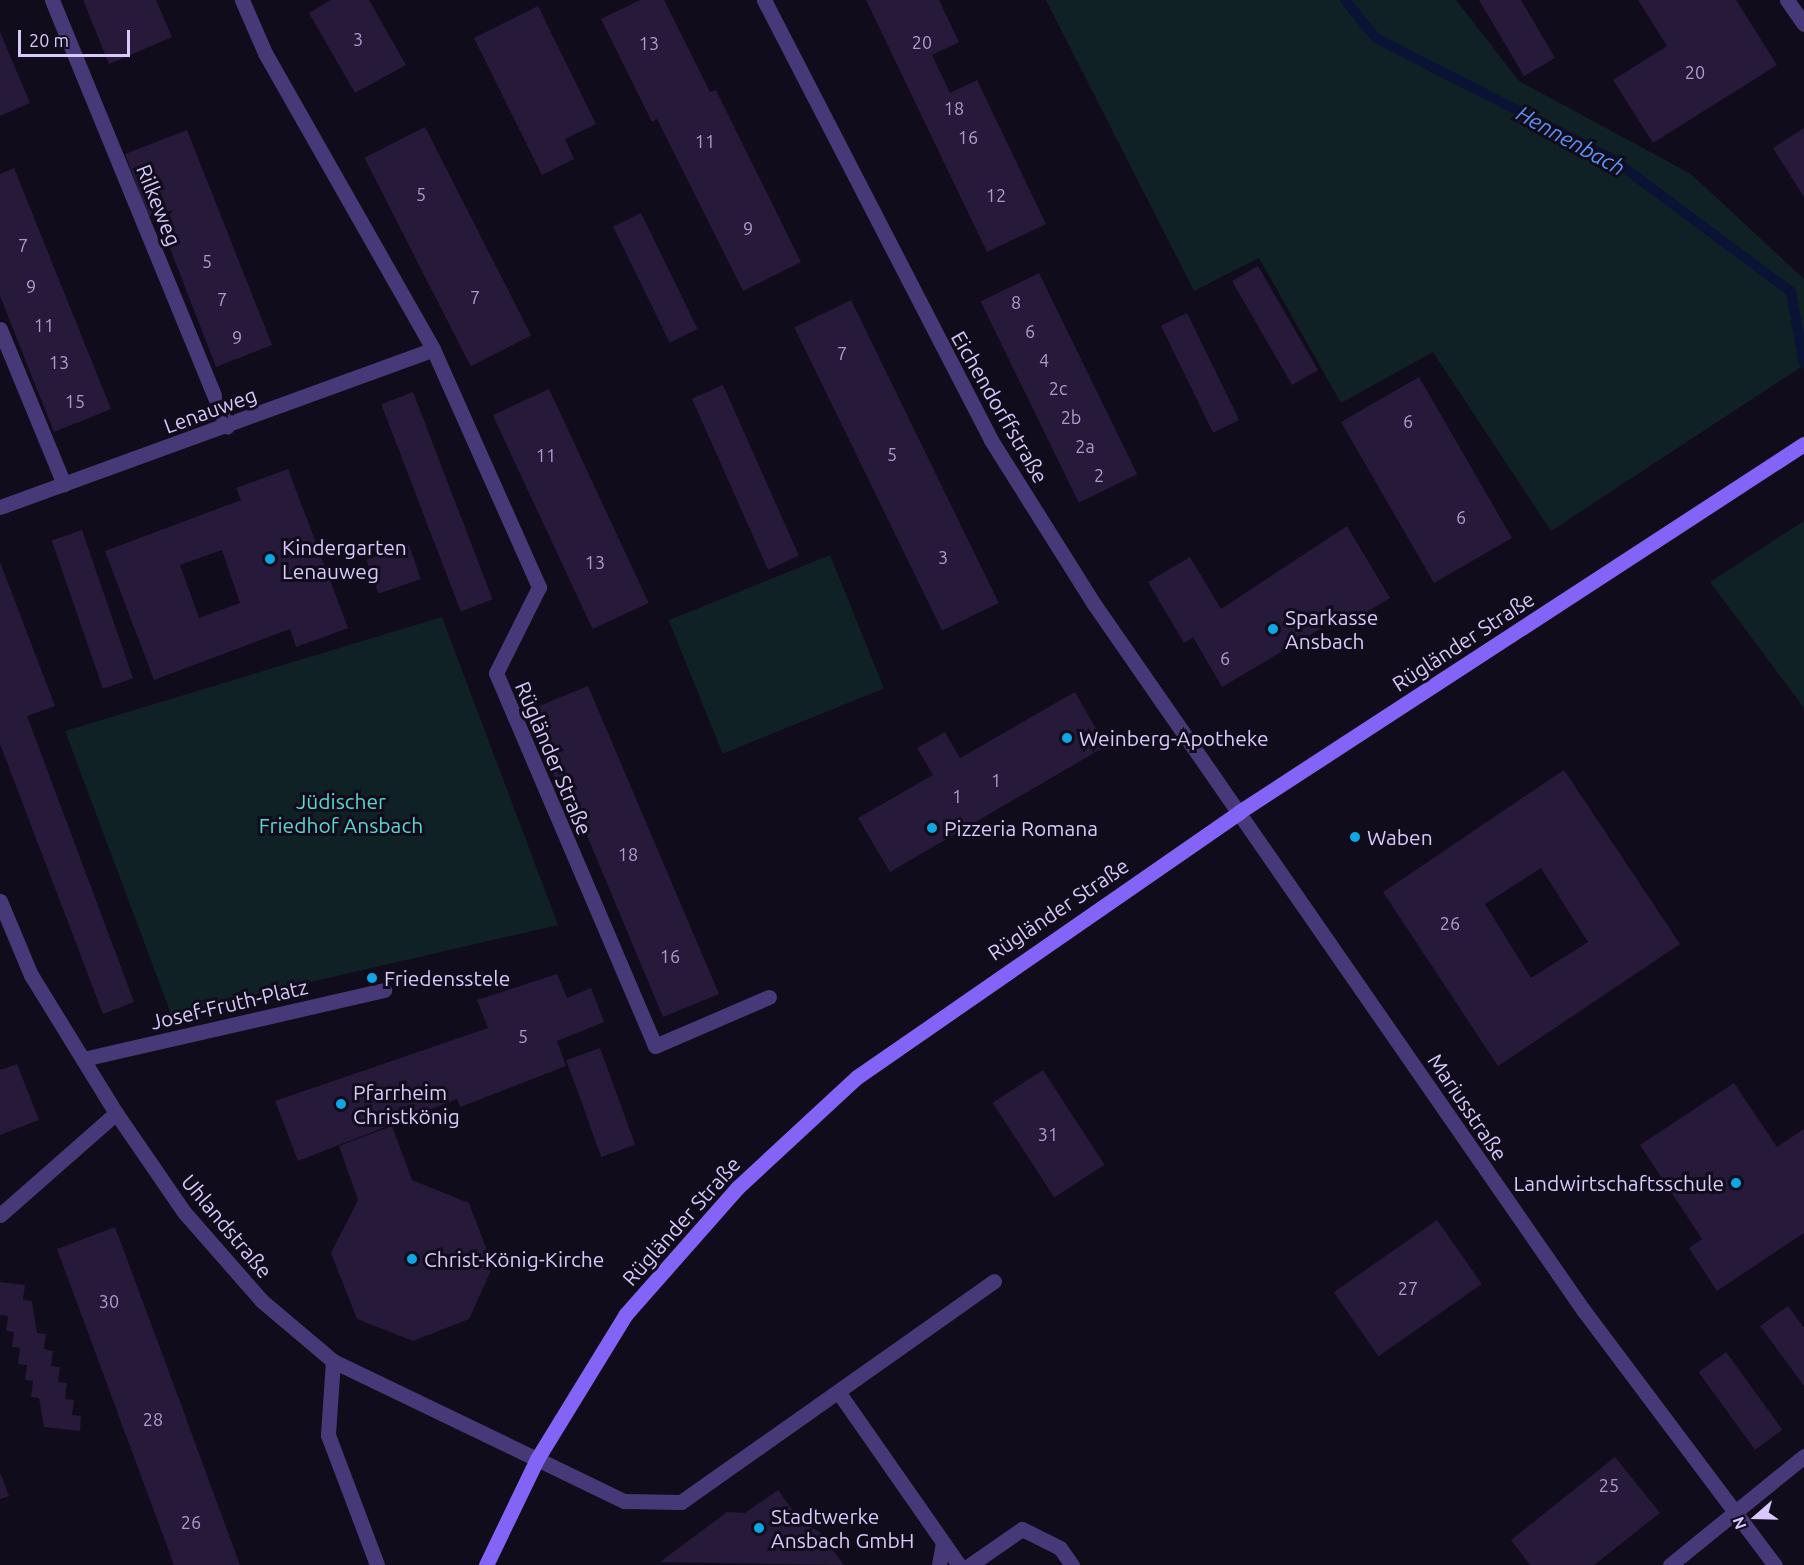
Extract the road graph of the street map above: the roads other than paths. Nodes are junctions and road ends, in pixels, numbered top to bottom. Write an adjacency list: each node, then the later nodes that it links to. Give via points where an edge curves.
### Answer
1 (52, 0): 8 (street, Rilkeweg)
2 (242, 0): 7 (street, via 266,53)
3 (764, 0): 12 (street, Eichendorffstraße, via 991,440 1114,634)
4 (1787, 0): 5 (street)
5 (1804, 24)
6 (0, 330): 10 (street)
7 (433, 349): 8 (street, Lenauweg); 15 (street, Rügländer Straße, via 539,587 496,673 655,1046)
8 (227, 426): 10 (street, Lenauweg)
9 (1804, 444): 12 (main road, Rügländer Straße)
10 (64, 484): 11 (street, Lenauweg)
11 (0, 507)
12 (1239, 812): 23 (main road, Rügländer Straße, via 1003,971 857,1077 805,1124 736,1188 626,1314); 24 (street, Mariusstraße, via 1578,1302)
13 (0, 901): 16 (street, Uhlandstraße, via 31,975)
14 (384, 990): 16 (street, Josef-Fruth-Platz)
15 (769, 997)
16 (83, 1059): 17 (street, Uhlandstraße)
17 (116, 1113): 18 (street); 20 (street, Uhlandstraße, via 200,1230 262,1301)
18 (0, 1215)
19 (994, 1281): 21 (street, Uhlandstraße)
20 (333, 1361): 23 (street, Uhlandstraße); 26 (street, via 328,1436)
21 (839, 1393): 23 (street, Uhlandstraße, via 681,1502 624,1501); 25 (street)
22 (1804, 1456): 24 (street)
23 (537, 1459): 27 (main road, Rügländer Straße)
24 (1732, 1512): 32 (street); 33 (street, Mariusstraße)
25 (943, 1543): 28 (street); 29 (street)
26 (377, 1565)
27 (486, 1565)
28 (939, 1565)
29 (959, 1565)
30 (970, 1565): 31 (street, via 1022,1529 1060,1548)
31 (1072, 1565)
32 (1670, 1565)
33 (1775, 1565)

